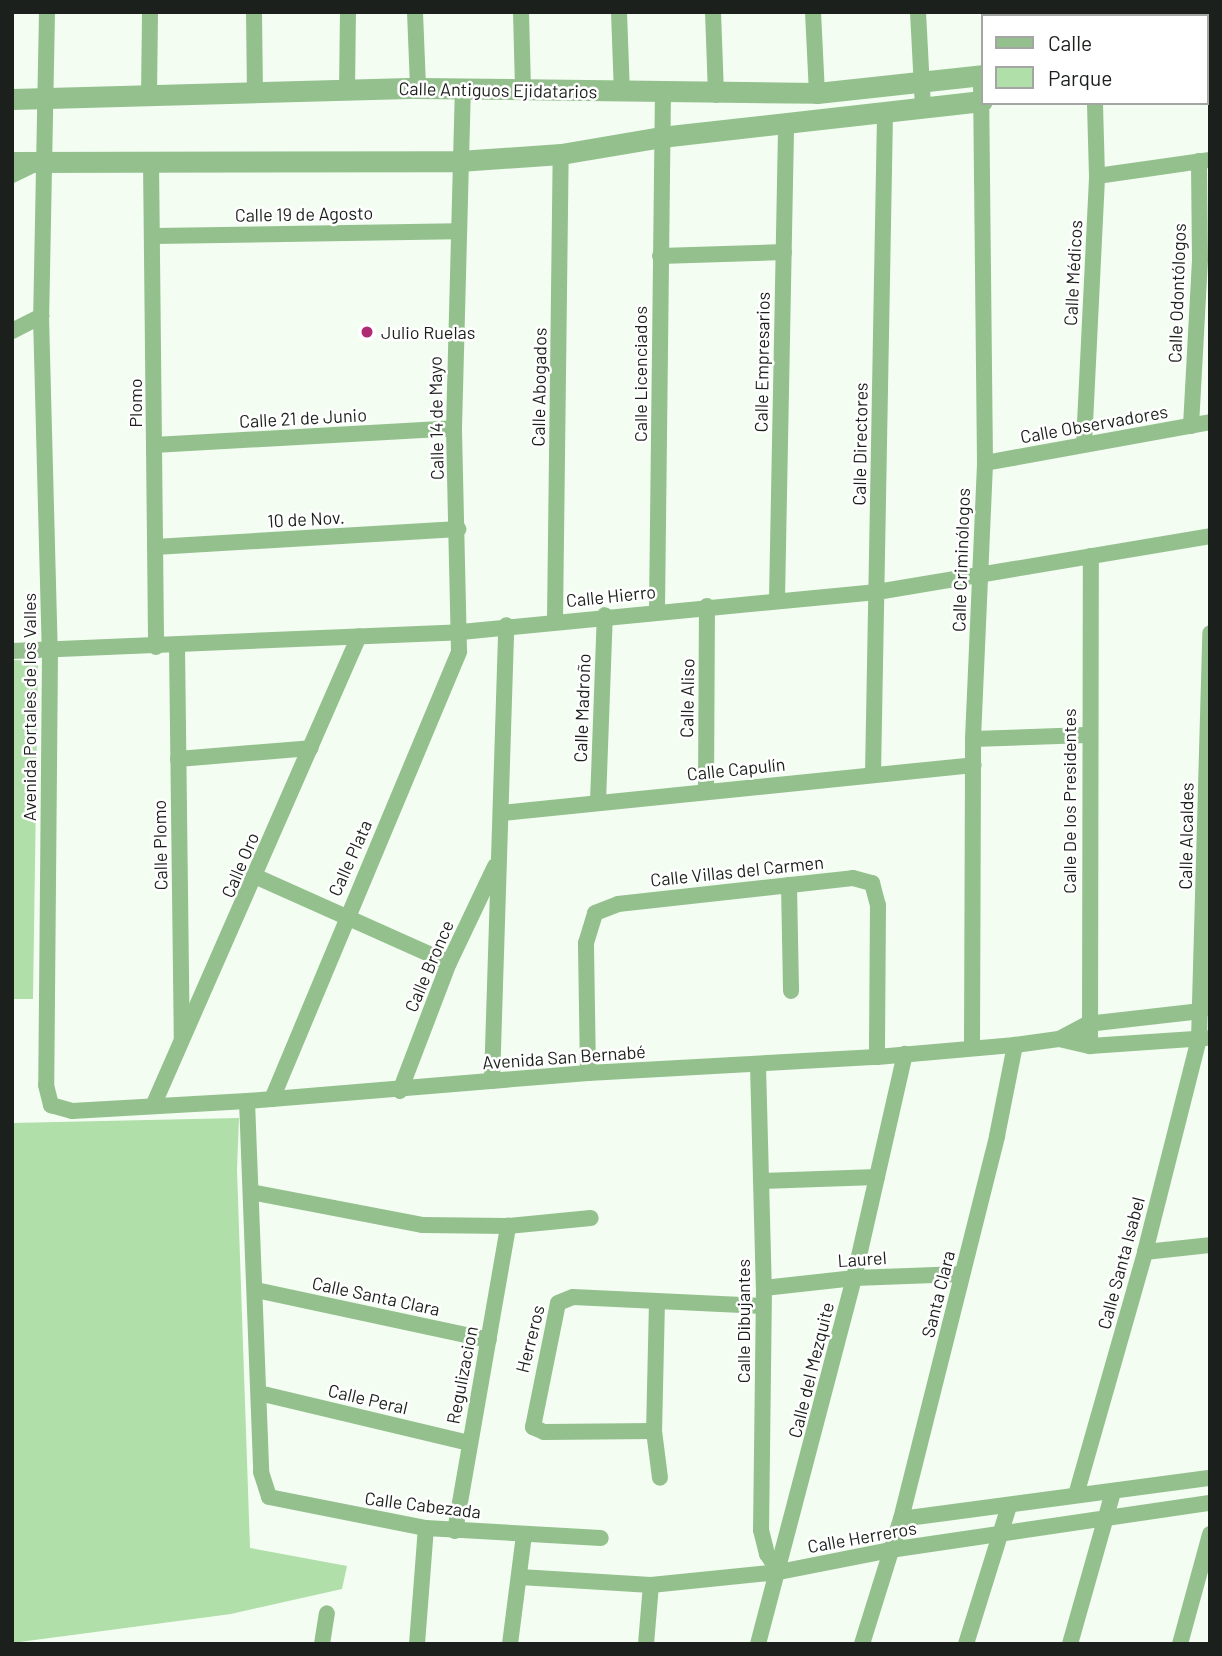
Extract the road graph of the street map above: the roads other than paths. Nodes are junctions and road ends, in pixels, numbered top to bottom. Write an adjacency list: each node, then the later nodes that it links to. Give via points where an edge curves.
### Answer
1 (47, 12): 23 (street, Avenida Portales de los Valles)
2 (150, 12): 22 (street)
3 (254, 12): 17 (street)
4 (348, 12): 16 (street)
5 (415, 12): 13 (street)
6 (521, 12): 15 (street)
7 (619, 12): 18 (street)
8 (713, 12): 21 (street)
9 (813, 12): 20 (street)
10 (918, 12): 12 (street)
11 (981, 75): 12 (street, Calle Antiguos Ejidatarios)
12 (921, 83): 20 (street, Calle Antiguos Ejidatarios); 28 (street)
13 (418, 88): 14 (street, Calle Antiguos Ejidatarios); 16 (street, Calle Antiguos Ejidatarios)
14 (463, 88): 15 (street, Calle Antiguos Ejidatarios); 36 (street, Calle 14 de Mayo)
15 (523, 89): 18 (street, Calle Antiguos Ejidatarios)
16 (347, 91): 17 (street, Calle Antiguos Ejidatarios)
17 (255, 92): 22 (street, Calle Antiguos Ejidatarios)
18 (622, 92): 19 (street, Calle Antiguos Ejidatarios)
19 (663, 93): 21 (street, Calle Antiguos Ejidatarios); 31 (street, Calle Licenciados)
20 (817, 93): 21 (street, Calle Antiguos Ejidatarios)
21 (716, 95)
22 (149, 96): 23 (street, Calle Antiguos Ejidatarios)
23 (47, 98): 24 (street, Calle Antiguos Ejidatarios); 33 (street, Avenida Portales de los Valles)
24 (12, 99)
25 (981, 101): 28 (street)
26 (982, 105): 52 (street, Calle Criminólogos)
27 (1095, 105): 39 (street, Calle Médicos)
28 (923, 108): 29 (street)
29 (885, 114): 30 (street); 58 (street, Calle Directores)
30 (786, 125): 31 (street); 42 (street, Calle Empresarios)
31 (661, 137): 32 (street); 43 (street, Calle Licenciados)
32 (561, 154): 36 (street); 63 (street, Calle Abogados)
33 (43, 160): 34 (street); 37 (street); 38 (street); 45 (street, Avenida Portales de los Valles)
34 (151, 160): 36 (street); 41 (street, Plomo)
35 (1204, 160): 39 (street); 44 (street, Calle Odontólogos)
36 (459, 161): 40 (street, Calle 14 de Mayo)
37 (12, 162)
38 (12, 175)
39 (1097, 176): 50 (street, Calle Médicos)
40 (456, 231): 41 (street, Calle 19 de Agosto); 49 (street, Calle 14 de Mayo)
41 (154, 236): 51 (street, Plomo)
42 (784, 252): 43 (street); 59 (street, Calle Empresarios)
43 (660, 256): 61 (street, Calle Licenciados)
44 (1205, 259): 48 (street, Calle Odontólogos)
45 (40, 316): 46 (street); 71 (street, Avenida Portales de los Valles)
46 (12, 331)
47 (1210, 422): 48 (street, Calle Observadores)
48 (1191, 426): 50 (street, Calle Observadores)
49 (454, 428): 51 (street, Calle 21 de Junio); 53 (street, Calle 14 de Mayo)
50 (1084, 444): 52 (street, Calle Observadores)
51 (155, 445): 55 (street, Plomo)
52 (985, 463): 57 (street, Calle Criminólogos)
53 (458, 530): 55 (street, 10 de Nov.); 65 (street, Calle 14 de Mayo)
54 (1210, 536): 56 (street, Calle Hierro)
55 (155, 547): 69 (street, Plomo)
56 (1091, 556): 57 (street, Calle Hierro); 72 (street, Calle De los Presidentes)
57 (980, 574): 58 (street, Calle Hierro); 73 (street, Calle Criminólogos)
58 (877, 592): 59 (street, Calle Hierro); 77 (street, Calle Directores)
59 (777, 599): 60 (street, Calle Hierro)
60 (707, 606): 61 (street, Calle Hierro); 78 (street, Calle Aliso)
61 (657, 610): 62 (street, Calle Hierro)
62 (605, 615): 63 (street, Calle Hierro); 79 (street, Calle Madroño)
63 (555, 621): 64 (street, Calle Hierro)
64 (506, 625): 65 (street, Calle Hierro); 80 (street, Calle Bronce)
65 (461, 632): 67 (street, Calle Hierro); 84 (street, Calle Plata, via 452,672)
66 (1210, 634): 87 (street, Calle Alcaldes)
67 (359, 636): 68 (street, Calle Hierro); 74 (street, Calle Oro)
68 (177, 646): 69 (street, Calle Hierro); 75 (street, Calle Plomo)
69 (156, 647): 71 (street, Calle Hierro)
70 (12, 651): 71 (street, Calle Hierro)
71 (50, 653): 104 (street, Avenida Portales de los Valles, via 46,1085 51,1105)
72 (1087, 734): 73 (street); 88 (street, Calle De los Presidentes)
73 (973, 739): 76 (street, Calle Criminólogos)
74 (311, 748): 75 (street); 82 (street, Calle Oro)
75 (178, 759): 91 (street, Calle Plomo)
76 (974, 765): 77 (street, Calle Capulín); 93 (street, Calle Criminólogos)
77 (873, 775): 78 (street, Calle Capulín)
78 (706, 791): 79 (street, Calle Capulín)
79 (598, 802): 80 (street, Calle Capulín)
80 (502, 813): 81 (street, Calle Bronce)
81 (499, 858): 85 (street, Calle Bronce); 99 (street, Calle Bronce)
82 (257, 877): 84 (street); 91 (street, Calle Oro)
83 (789, 885): 86 (street); 96 (street, Calle Villas del Carmen, via 853,878 872,883 878,905); 98 (street, Calle Villas del Carmen, via 618,904 595,913 586,943)
84 (346, 914): 85 (street); 101 (street, Calle Plata)
85 (449, 963): 100 (street, Calle Bronce)
86 (791, 991)
87 (1201, 1012): 88 (street, Avenida San Bernabé); 89 (street, Calle Alcaldes)
88 (1087, 1024): 90 (street, Avenida San Bernabé); 94 (street, Calle De los Presidentes)
89 (1204, 1038): 94 (street, Avenida San Bernabé); 111 (street, Calle Santa Isabel)
90 (1059, 1039): 92 (street, Avenida San Bernabé); 94 (street, Avenida San Bernabé)
91 (182, 1044): 103 (street, Calle Oro)
92 (1015, 1045): 93 (street, Avenida San Bernabé); 112 (street, Santa Clara)
93 (972, 1046): 95 (street, Avenida San Bernabé)
94 (1090, 1046)
95 (905, 1054): 96 (street, Avenida San Bernabé); 105 (street, Calle del Mezquite)
96 (877, 1057): 97 (street, Avenida San Bernabé)
97 (758, 1065): 98 (street, Avenida San Bernabé); 106 (street, Calle Dibujantes)
98 (588, 1073): 99 (street, Avenida San Bernabé)
99 (492, 1082): 100 (street, Avenida San Bernabé)
100 (400, 1091): 101 (street, Avenida San Bernabé)
101 (272, 1099): 102 (street, Avenida San Bernabé)
102 (247, 1101): 103 (street, Avenida San Bernabé); 107 (street)
103 (153, 1106): 104 (street, Avenida San Bernabé)
104 (72, 1111)
105 (877, 1177): 106 (street); 113 (street, Calle del Mezquite)
106 (761, 1181): 114 (street, Calle Dibujantes)
107 (251, 1192): 109 (street, via 422,1225); 115 (street)
108 (591, 1218): 109 (street)
109 (508, 1226): 118 (street, Regulizacion)
110 (1210, 1245): 111 (street)
111 (1145, 1252): 125 (street, Calle Santa Isabel)
112 (962, 1274): 113 (street, Laurel); 128 (street, Santa Clara)
113 (854, 1278): 114 (street, Laurel); 137 (street, Calle del Mezquite)
114 (764, 1288): 117 (street, Calle Dibujantes)
115 (256, 1290): 118 (street, Calle Santa Clara); 119 (street)
116 (657, 1301): 117 (street, Herreros); 120 (street); 120 (street, Herreros, via 573,1297 558,1303 532,1421 533,1427 544,1432)
117 (764, 1306): 137 (street, Calle Dibujantes, via 761,1530 767,1555)
118 (489, 1340): 121 (street, Regulizacion)
119 (259, 1393): 121 (street, Calle Peral); 130 (street, Calle Cabezada, via 261,1472 269,1497 281,1503)
120 (654, 1431): 122 (street)
121 (468, 1443): 131 (street, Regulizacion)
122 (660, 1478)
123 (1210, 1479): 124 (street, Calle Herreros)
124 (1113, 1492): 125 (street, Calle Herreros); 129 (street)
125 (1076, 1495): 127 (street, Calle Herreros)
126 (1210, 1503): 129 (street, Calle Herreros)
127 (1009, 1506): 128 (street, Calle Herreros); 134 (street)
128 (901, 1519): 136 (street, Santa Clara)
129 (1107, 1520): 134 (street, Calle Herreros); 149 (street)
130 (426, 1528): 131 (street, Calle Cabezada); 143 (street)
131 (454, 1531): 132 (street, Calle Cabezada)
132 (524, 1534): 135 (street, Calle Cabezada); 138 (street)
133 (1210, 1534): 141 (street)
134 (1000, 1536): 136 (street, Calle Herreros); 148 (street)
135 (601, 1538)
136 (890, 1550): 137 (street, Calle Herreros); 147 (street)
137 (779, 1572): 139 (street, Calle Herreros); 146 (street, Calle del Mezquite)
138 (520, 1577): 139 (street, Calle Herreros); 144 (street)
139 (651, 1585): 145 (street)
140 (327, 1613): 142 (street)
141 (1182, 1637): 150 (street)
142 (322, 1644)
143 (417, 1644)
144 (510, 1644)
145 (646, 1644)
146 (758, 1644)
147 (862, 1644)
148 (967, 1644)
149 (1070, 1644)
150 (1194, 1644)

